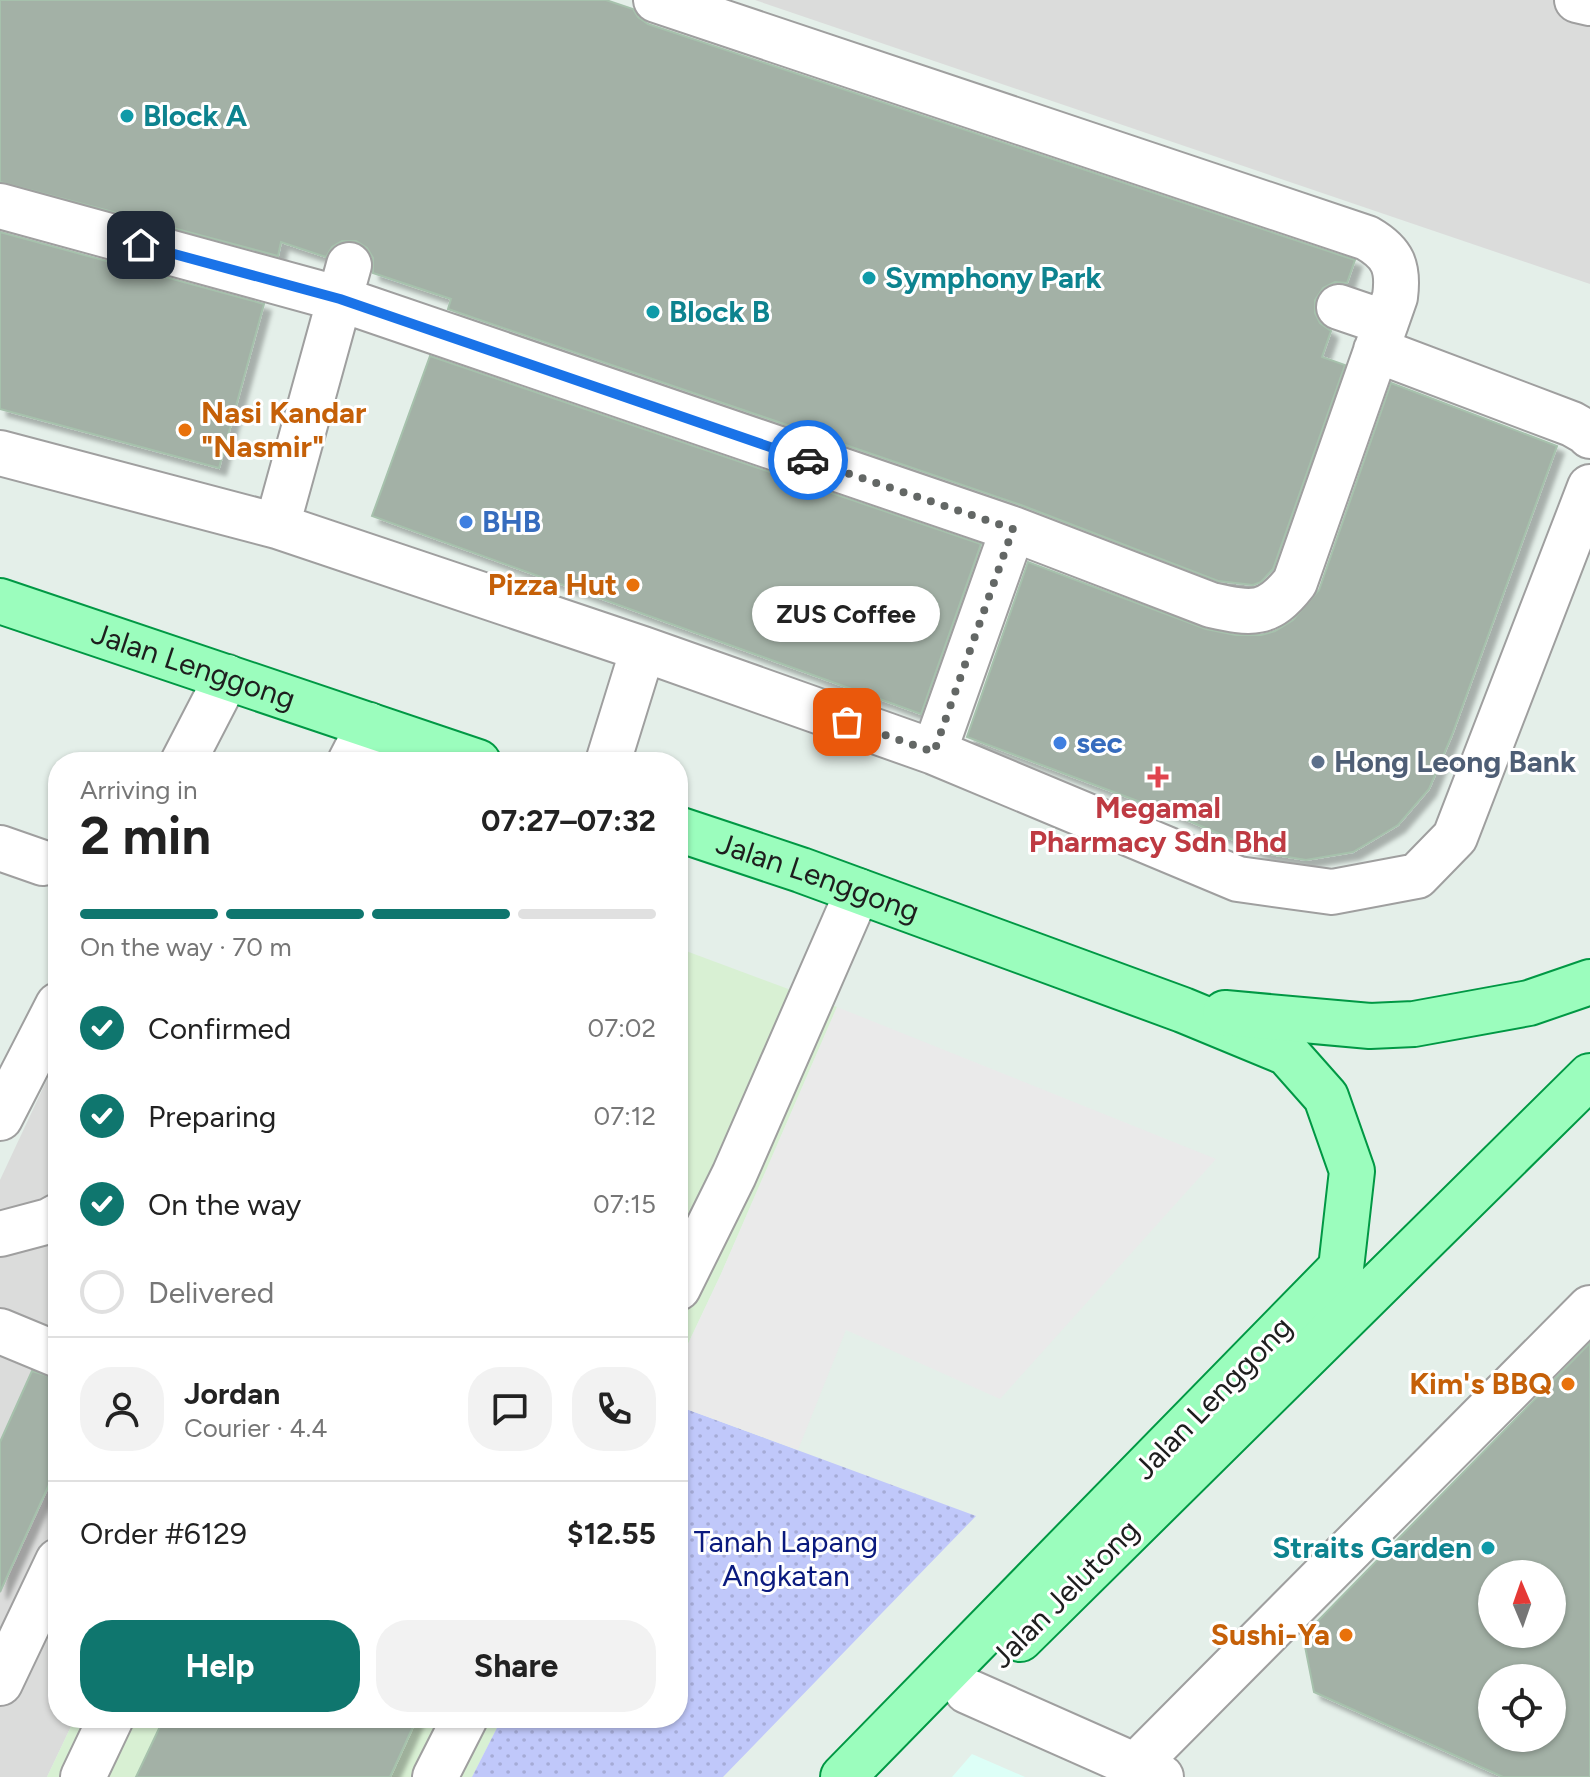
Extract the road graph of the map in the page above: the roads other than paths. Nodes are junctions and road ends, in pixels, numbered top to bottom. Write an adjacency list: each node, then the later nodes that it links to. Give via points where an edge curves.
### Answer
1 (656, 0): 7 (street, via 1367,238 1382,246 1398,278)
2 (1577, 0): 3 (street)
3 (1590, 3)
4 (0, 206): 5 (street)
5 (344, 282): 11 (street); 12 (street)
6 (1339, 307): 7 (street)
7 (1381, 336): 8 (street); 12 (street, via 1295,582 1264,611 1211,605)
8 (1590, 436)
9 (0, 453): 11 (street)
10 (1590, 487): 20 (street, via 1455,837 1417,876 1332,892 1238,879)
11 (277, 526): 14 (street)
12 (1013, 529): 20 (street)
13 (0, 601): 15 (main road, Jalan Lenggong)
14 (643, 649): 19 (street); 20 (street)
15 (227, 677): 16 (main road, Jalan Lenggong); 17 (street)
16 (360, 744): 18 (main road, Jalan Lenggong)
17 (188, 752)
18 (412, 752)
19 (611, 752)
20 (934, 752)
21 (688, 832): 24 (main road, Jalan Lenggong)
22 (0, 848): 23 (street)
23 (43, 863)
24 (858, 891): 26 (main road, Jalan Lenggong); 32 (street)
25 (1590, 982): 26 (main road, Jalan Lenggong, via 1529,1003 1414,1024 1370,1026)
26 (1183, 1010): 44 (main road, Jalan Lenggong, via 1287,1053 1326,1097 1352,1171 1341,1268)
27 (48, 1024): 29 (street)
28 (1590, 1076): 38 (main road, Jalan Jelutong)
29 (0, 1118)
30 (48, 1221): 31 (street)
31 (0, 1234)
32 (688, 1268)
33 (1590, 1308): 41 (street)
34 (0, 1331): 35 (street)
35 (48, 1351)
36 (48, 1582): 37 (street)
37 (0, 1683)
38 (967, 1691): 41 (street); 45 (main road, Jalan Jelutong)
39 (106, 1728): 42 (street)
40 (460, 1728): 43 (street)
41 (1148, 1771)
42 (83, 1777)
43 (435, 1777)
44 (843, 1777)
45 (884, 1777)

